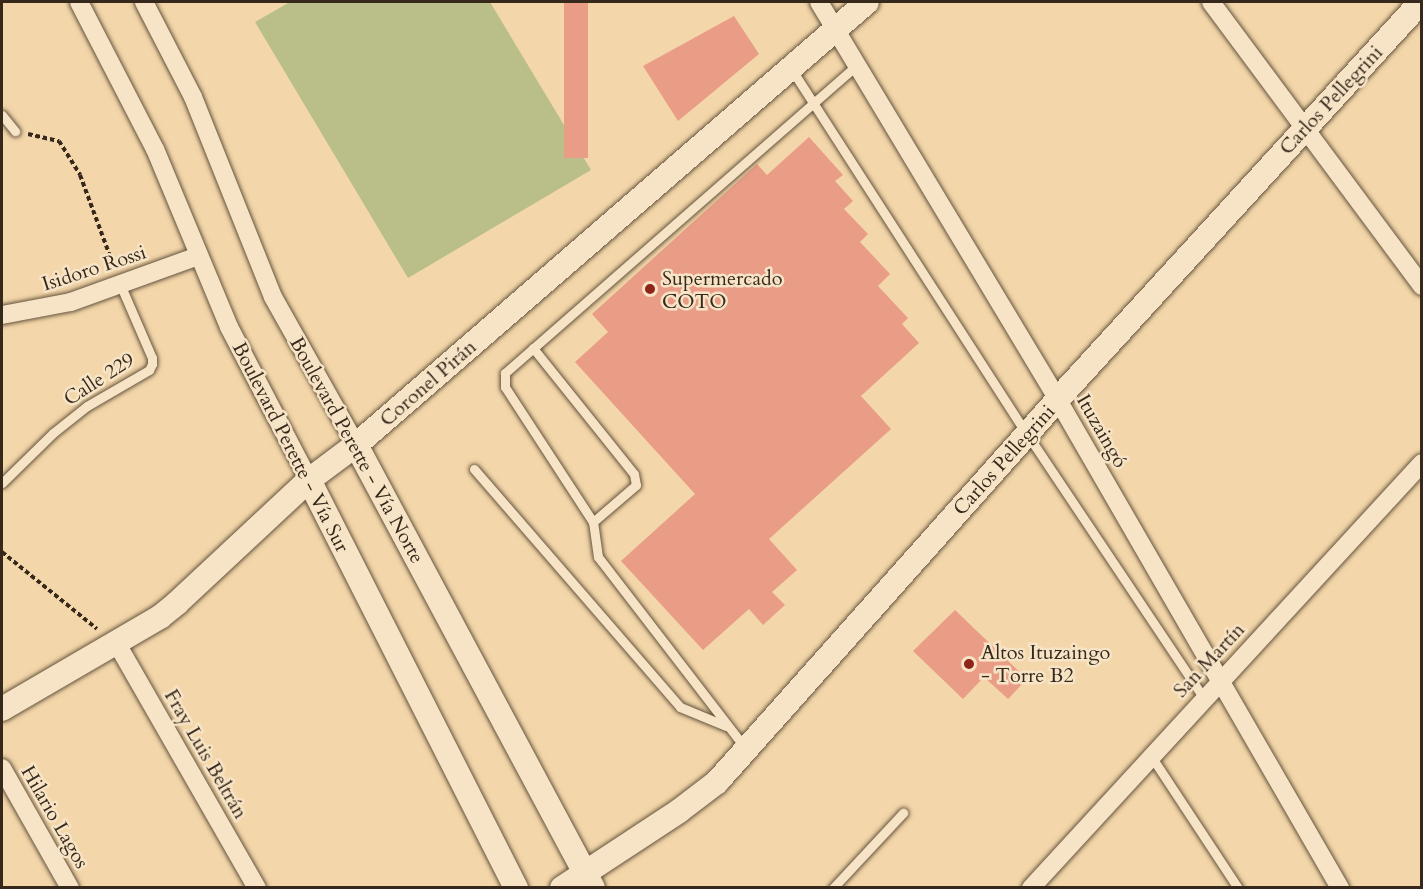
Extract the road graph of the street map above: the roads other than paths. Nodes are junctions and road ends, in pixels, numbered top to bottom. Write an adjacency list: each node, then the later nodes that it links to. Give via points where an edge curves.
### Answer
1 (79, 2): 14 (street, Boulevard Perette - Vía Sur, via 136,107)
2 (144, 2): 21 (street, Boulevard Perette - Vía Norte, via 193,97 273,297)
3 (819, 2): 7 (street, Ituzaingó)
4 (867, 2): 7 (street, Coronel Pirán)
5 (1211, 2): 12 (street)
6 (1421, 2): 12 (street, Carlos Pellegrini)
7 (835, 29): 8 (street, Ituzaingó); 9 (street, Coronel Pirán)
8 (857, 65): 10 (lane); 19 (street, Ituzaingó)
9 (791, 68): 10 (lane); 21 (street, Coronel Pirán)
10 (814, 103): 18 (lane); 20 (lane)
11 (2, 115): 13 (lane)
12 (1304, 128): 16 (street); 19 (street, Carlos Pellegrini)
13 (15, 131)
14 (198, 256): 15 (street, Isidoro Rossi); 24 (street, Boulevard Perette - Vía Sur, via 229,327)
15 (120, 284): 17 (street, Isidoro Rossi, via 71,302); 25 (lane, Calle 229, via 152,364 87,406 29,453)
16 (1422, 286)
17 (2, 315)
18 (533, 348): 26 (lane, via 505,373 505,387); 26 (lane, via 634,474 636,485)
19 (1058, 400): 20 (street, Carlos Pellegrini); 28 (street, Ituzaingó)
20 (1027, 434): 29 (lane); 32 (street, Carlos Pellegrini)
21 (356, 445): 24 (street, Coronel Pirán); 36 (street, Boulevard Perette - Vía Norte)
22 (1422, 463): 28 (street, San Martín)
23 (474, 469): 31 (lane, via 680,707)
24 (309, 480): 27 (street, Coronel Pirán, via 177,603); 39 (street, Boulevard Perette - Vía Sur)
25 (2, 483)
26 (593, 522): 31 (lane, via 598,557)
27 (116, 642): 30 (street, Coronel Pirán); 38 (street, Fray Luis Beltrán)
28 (1221, 679): 29 (street, San Martín); 44 (street, Ituzaingó)
29 (1204, 698): 33 (street, San Martín)
30 (2, 709)
31 (728, 727): 32 (lane)
32 (746, 749): 36 (street, Carlos Pellegrini, via 702,796)
33 (1151, 756): 42 (street, San Martín); 43 (lane)
34 (2, 768): 37 (street, Hilario Lagos)
35 (903, 813): 41 (lane)
36 (589, 880): 40 (street, Carlos Pellegrini)
37 (70, 888)
38 (257, 888)
39 (516, 888)
40 (562, 888)
41 (833, 888)
42 (1031, 888)
43 (1238, 888)
44 (1340, 888)

